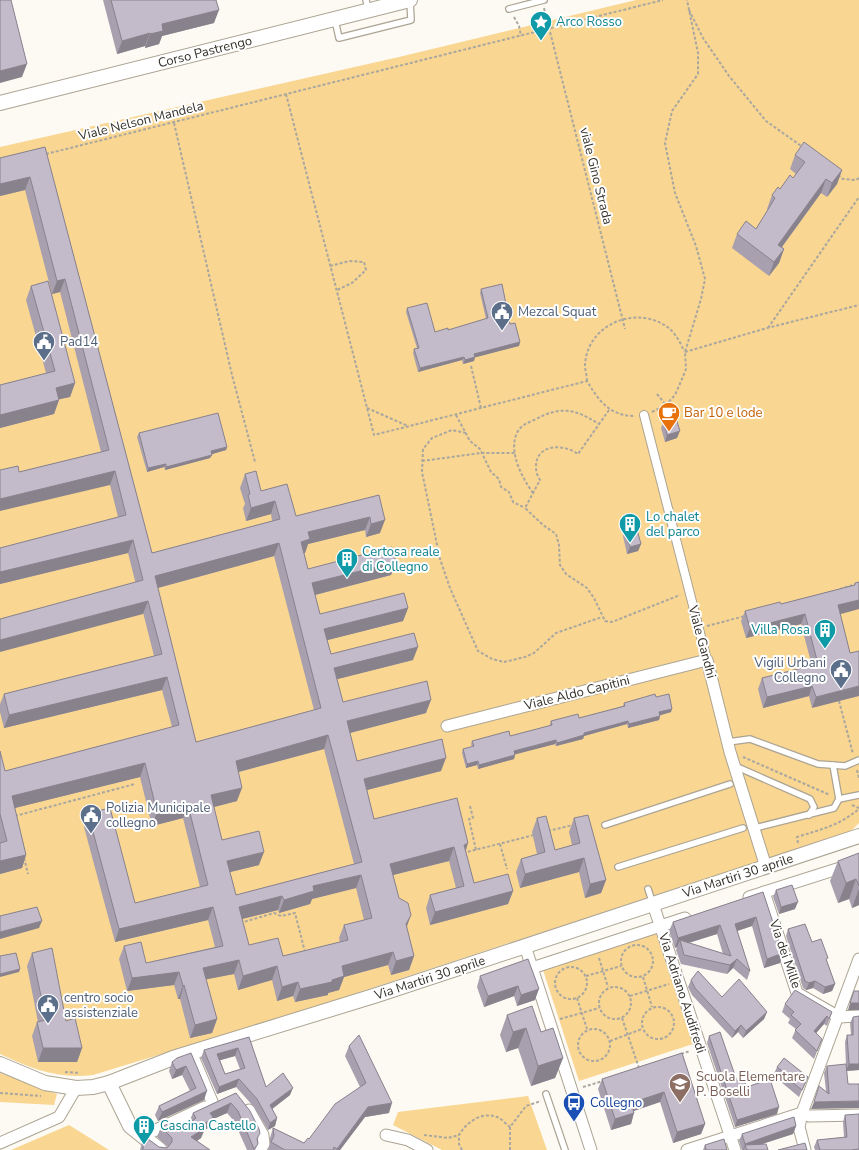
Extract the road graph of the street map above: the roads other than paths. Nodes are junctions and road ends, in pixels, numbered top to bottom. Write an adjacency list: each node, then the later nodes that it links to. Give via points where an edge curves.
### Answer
1 (410, 0): 3 (street, Corso Pastrengo); 5 (lane, via 411,20 339,38)
2 (543, 0): 4 (lane)
3 (367, 6): 5 (street, Corso Pastrengo)
4 (509, 9)
5 (334, 20): 6 (street, Corso Pastrengo)
6 (0, 103)
7 (644, 415): 8 (street, Viale Gandhi)
8 (706, 660): 9 (street, Viale Aldo Capitini); 10 (street, Viale Gandhi)
9 (448, 726)
10 (729, 747): 12 (lane, via 750,739 818,764); 13 (street, Viale Gandhi)
11 (857, 761): 12 (lane, via 845,766)
12 (833, 765): 16 (lane)
13 (735, 766): 17 (lane, via 810,799 814,807); 20 (street, Viale Gandhi)
14 (730, 784): 18 (lane)
15 (859, 795): 16 (lane)
16 (839, 799): 17 (lane, via 834,808)
17 (809, 815): 20 (lane)
18 (605, 825)
19 (743, 828): 23 (lane)
20 (755, 828): 24 (street, Viale Gandhi)
21 (859, 836): 24 (street, Via Martiri 30 aprile)
22 (859, 862): 26 (street, Via Martiri 30 aprile)
23 (618, 867)
24 (766, 867): 28 (street, Via Martiri 30 aprile)
25 (648, 889): 28 (lane)
26 (764, 892): 27 (street, Via Martiri 30 aprile); 35 (street, Via dei Mille, via 797,993)
27 (742, 900)
28 (653, 904): 30 (street, Via Adriano Audifredi); 31 (street, Via Martiri 30 aprile)
29 (697, 914): 30 (street, Via Martiri 30 aprile)
30 (660, 927): 33 (street, Via Martiri 30 aprile); 46 (street, Via Adriano Audifredi)
31 (525, 946): 33 (street); 36 (street, Via Martiri 30 aprile)
32 (859, 959): 35 (street)
33 (532, 968): 52 (street)
34 (859, 1016): 35 (street)
35 (839, 1017): 42 (street)
36 (191, 1052): 38 (street, Via Martiri 30 aprile); 45 (street, via 217,1102)
37 (0, 1064): 39 (street, Via Martiri 30 aprile, via 45,1083)
38 (109, 1084): 39 (street, Via Martiri 30 aprile, via 93,1088); 45 (street, via 130,1126)
39 (76, 1088): 47 (street, via 59,1117)
40 (547, 1097): 51 (lane)
41 (240, 1100): 50 (street, via 263,1135 264,1144)
42 (802, 1113): 43 (street, via 808,1116); 46 (street); 55 (street, via 799,1127)
43 (859, 1115)
44 (386, 1135): 48 (street, via 408,1140)
45 (143, 1136): 49 (street)
46 (730, 1136): 53 (street); 54 (street, Via Adriano Audifredi)
47 (0, 1143)
48 (422, 1148)
49 (160, 1150)
50 (260, 1150)
51 (565, 1150)
52 (591, 1150)
53 (687, 1150)
54 (734, 1150)
55 (805, 1150)

